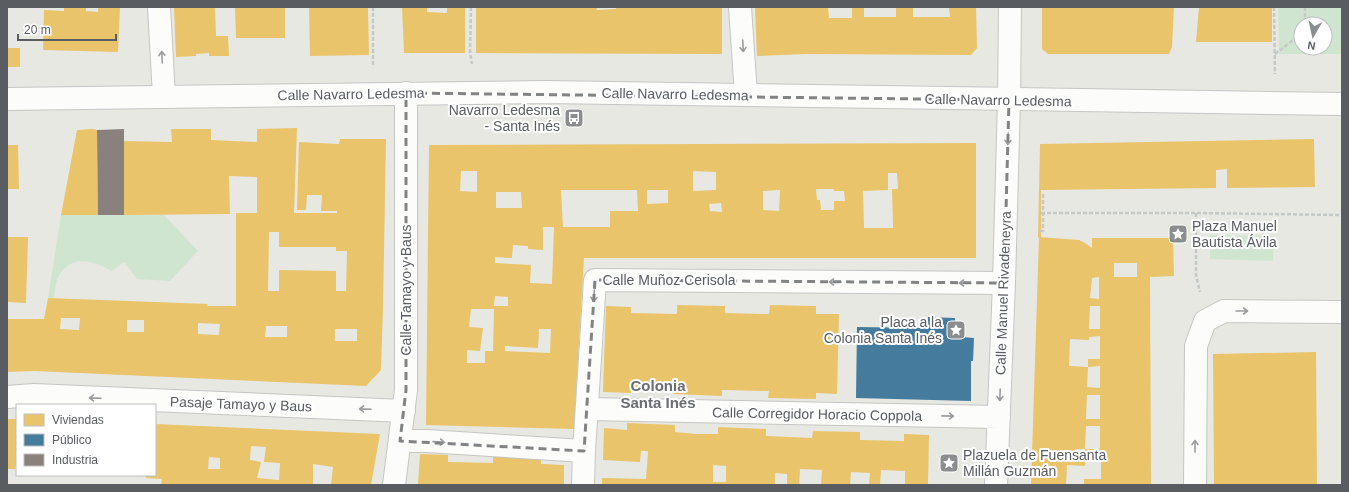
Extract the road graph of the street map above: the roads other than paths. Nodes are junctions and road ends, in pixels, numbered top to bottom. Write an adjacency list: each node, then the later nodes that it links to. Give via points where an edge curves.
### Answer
1 (159, 7): 6 (street, one-way to 1)
2 (740, 7): 5 (street, one-way to 5)
3 (1010, 7): 8 (street, Calle Manuel Rivadeneyra)
4 (406, 93): 5 (street, Calle Navarro Ledesma); 6 (street, Calle Navarro Ledesma); 14 (street, Calle Tamayo y Baus)
5 (746, 95): 8 (street, Calle Navarro Ledesma)
6 (164, 96): 7 (street, Calle Navarro Ledesma)
7 (7, 99)
8 (1009, 100): 9 (street, Calle Navarro Ledesma); 10 (street, Calle Manuel Rivadeneyra, one-way to 10)
9 (1342, 104)
10 (1004, 283): 13 (street, Calle Muñoz Cerisola, one-way to 13, via 595,280); 15 (street, Calle Manuel Rivadeneyra, one-way to 15)
11 (1342, 312): 21 (street, one-way to 11, via 1196,346 1206,321 1224,311)
12 (7, 397): 14 (street, Pasaje Tamayo y Baus, one-way to 12, via 34,395)
13 (587, 409): 15 (street, Calle Corregidor Horacio Coppola, one-way to 15); 17 (street, Calle Muñoz Cerisola)
14 (404, 411): 16 (street, Calle Tamayo y Baus)
15 (999, 417): 20 (street, Calle Manuel Rivadeneyra)
16 (400, 441): 17 (street, one-way to 17); 18 (street, Calle Tamayo y Baus)
17 (584, 451): 19 (street, Calle Muñoz Cerisola)
18 (394, 485)
19 (583, 485)
20 (996, 485)
21 (1195, 485)

